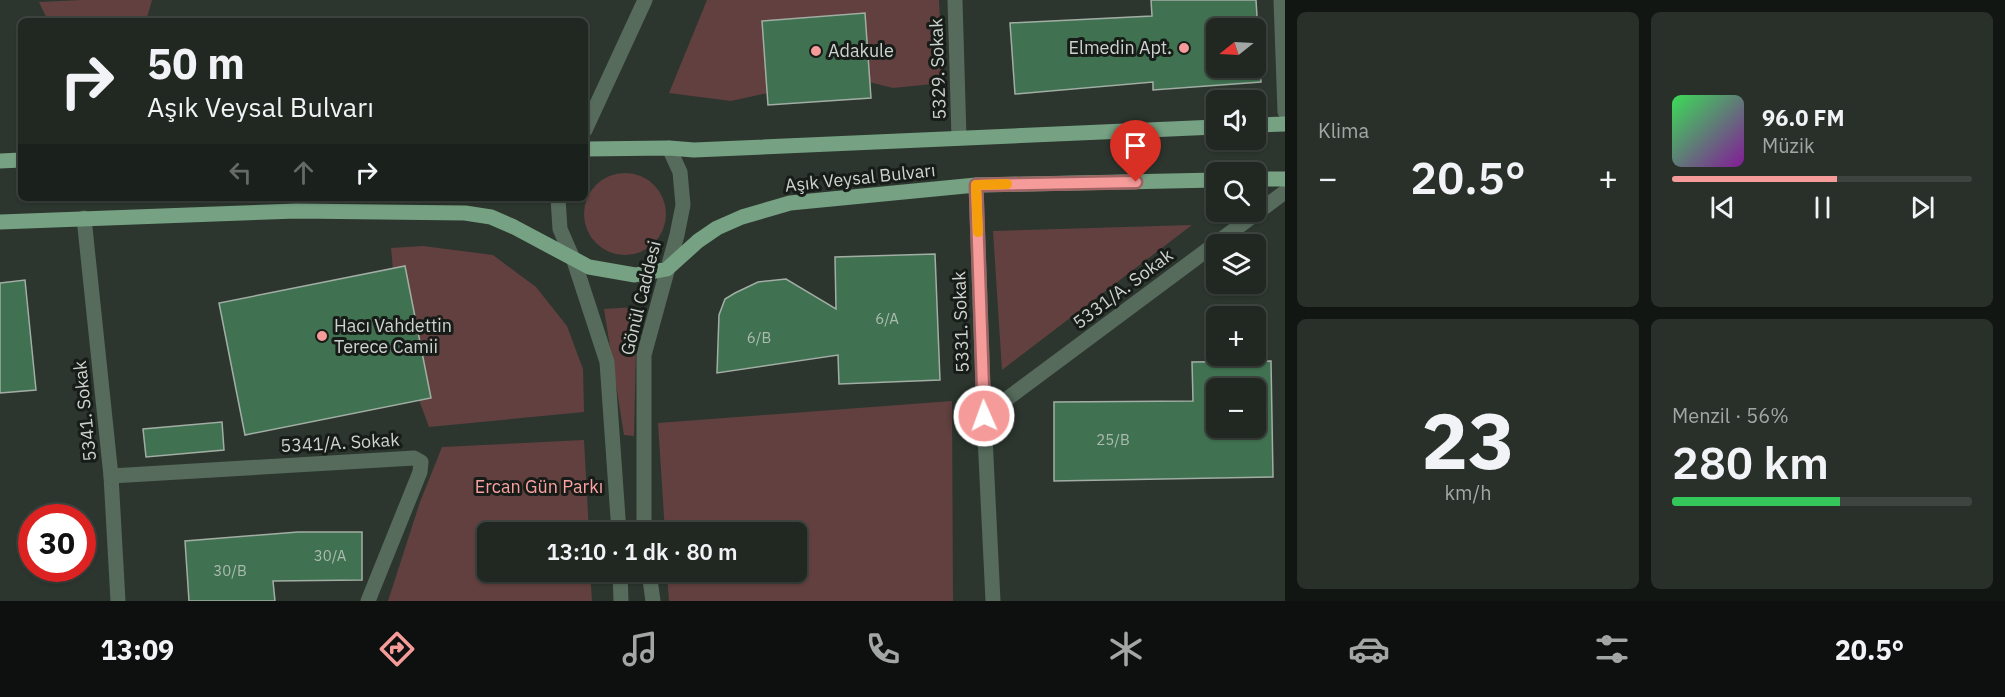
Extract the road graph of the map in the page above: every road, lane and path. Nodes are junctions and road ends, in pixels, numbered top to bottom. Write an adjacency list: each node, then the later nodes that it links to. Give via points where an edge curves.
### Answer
1 (645, 0): 5 (street)
2 (955, 0): 9 (street, 5329. Sokak)
3 (1281, 0): 4 (street)
4 (1285, 112)
5 (588, 124)
6 (1285, 124): 7 (main road)
7 (1266, 125)
8 (1206, 127): 9 (main road, Aşık Veysal Bulvarı)
9 (959, 138): 10 (main road, Aşık Veysal Bulvarı)
10 (669, 148): 11 (main road, Aşık Veysal Bulvarı); 23 (street, Gönül Caddesi, via 680,172 683,205)
11 (588, 149)
12 (18, 160): 13 (main road)
13 (0, 161)
14 (1266, 179): 15 (main road)
15 (1285, 179)
16 (1206, 180): 17 (main road, Aşık Veysal Bulvarı)
17 (976, 185): 23 (main road, Aşık Veysal Bulvarı, via 790,203 717,228); 24 (street, 5331. Sokak)
18 (1285, 192): 24 (street, 5331/A. Sokak)
19 (558, 201): 22 (street, Gönül Caddesi, via 560,229)
20 (84, 218): 21 (main road); 22 (main road, via 297,211 465,213 491,217 514,227); 25 (street, 5341. Sokak)
21 (0, 222)
22 (574, 261): 23 (main road, via 635,275); 26 (street, Gönül Caddesi, via 607,362)
23 (667, 269): 27 (street, Gönül Caddesi, via 644,355)
24 (984, 416): 34 (street, 5331. Sokak)
25 (111, 477): 30 (street, 5341. Sokak); 31 (street, 5341/A. Sokak, via 414,458 421,462 420,472)
26 (618, 522)
27 (644, 522)
28 (620, 582): 32 (street)
29 (650, 582): 33 (street)
30 (118, 601)
31 (368, 601)
32 (621, 601)
33 (653, 601)
34 (993, 601)

